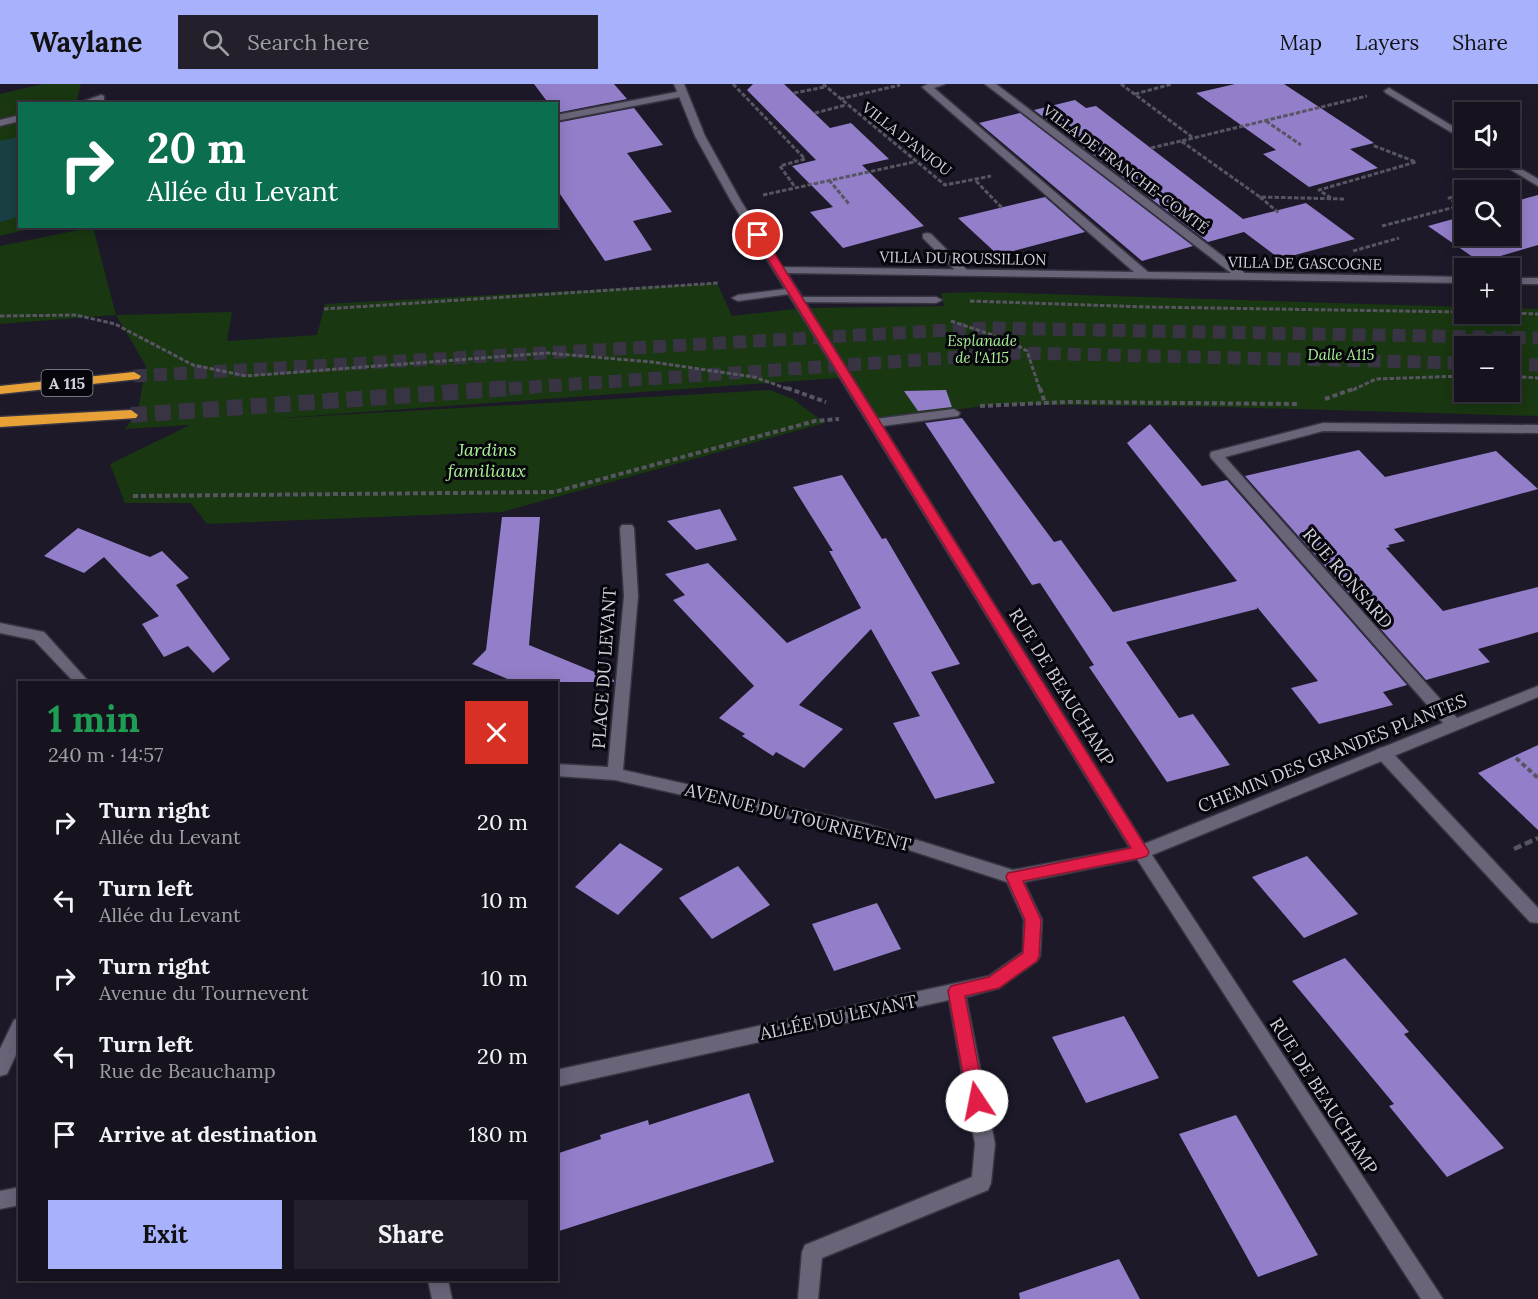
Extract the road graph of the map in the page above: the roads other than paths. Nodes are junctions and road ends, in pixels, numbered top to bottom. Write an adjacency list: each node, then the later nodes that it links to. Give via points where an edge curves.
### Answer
1 (99, 84): 6 (street)
2 (940, 84): 16 (street, via 927,87)
3 (990, 84): 17 (street, VILLA DE FRANCHE-COMTÉ)
4 (681, 89): 8 (street); 14 (street, RUE DE BEAUCHAMP, via 700,136)
5 (1389, 91): 10 (street)
6 (101, 101)
7 (18, 118): 9 (street)
8 (558, 118)
9 (0, 123)
10 (1454, 131)
11 (1513, 168): 12 (street)
12 (1538, 183)
13 (927, 236): 15 (street)
14 (780, 270): 15 (street, VILLA DU ROUSSILLON); 21 (street, RUE DE BEAUCHAMP)
15 (964, 273): 16 (street, VILLA DU ROUSSILLON)
16 (1146, 276): 17 (street, VILLA DE GASCOGNE)
17 (1243, 277): 18 (street, VILLA DE GASCOGNE)
18 (1454, 280)
19 (1520, 281): 20 (street)
20 (1538, 281)
21 (795, 295): 22 (street); 23 (street); 28 (street, RUE DE BEAUCHAMP)
22 (738, 298)
23 (936, 300)
24 (134, 376): 25 (highway, A 115)
25 (0, 390)
26 (954, 413): 28 (street)
27 (131, 415): 29 (highway, A 115)
28 (874, 420): 39 (street, RUE DE BEAUCHAMP)
29 (0, 422)
30 (1538, 429): 35 (street, RUE RONSARD, via 1323,427 1216,455)
31 (627, 528): 38 (street, PLACE DU LEVANT, via 631,596)
32 (0, 628): 33 (street, via 39,636)
33 (81, 681)
34 (1538, 691): 35 (street, CHEMIN DES GRANDES PLANTES)
35 (1453, 724): 36 (street, CHEMIN DES GRANDES PLANTES)
36 (1383, 753): 39 (street, CHEMIN DES GRANDES PLANTES); 41 (street)
37 (558, 770): 38 (street, AVENUE DU TOURNEVENT)
38 (615, 774): 40 (street, AVENUE DU TOURNEVENT, via 866,830)
39 (1141, 852): 40 (street, AVENUE DU TOURNEVENT); 51 (street, RUE DE BEAUCHAMP)
40 (1013, 877): 42 (street, ALLÉE DU LEVANT, via 1033,920 1031,956 993,983)
41 (1536, 917)
42 (956, 991): 45 (street, ALLÉE DU LEVANT); 50 (street, via 985,1144 981,1183 812,1252)
43 (18, 1030): 44 (street)
44 (0, 1068)
45 (558, 1079)
46 (18, 1196): 47 (street)
47 (0, 1200)
48 (438, 1281): 49 (street)
49 (442, 1299)
50 (808, 1299)
51 (1433, 1299)

